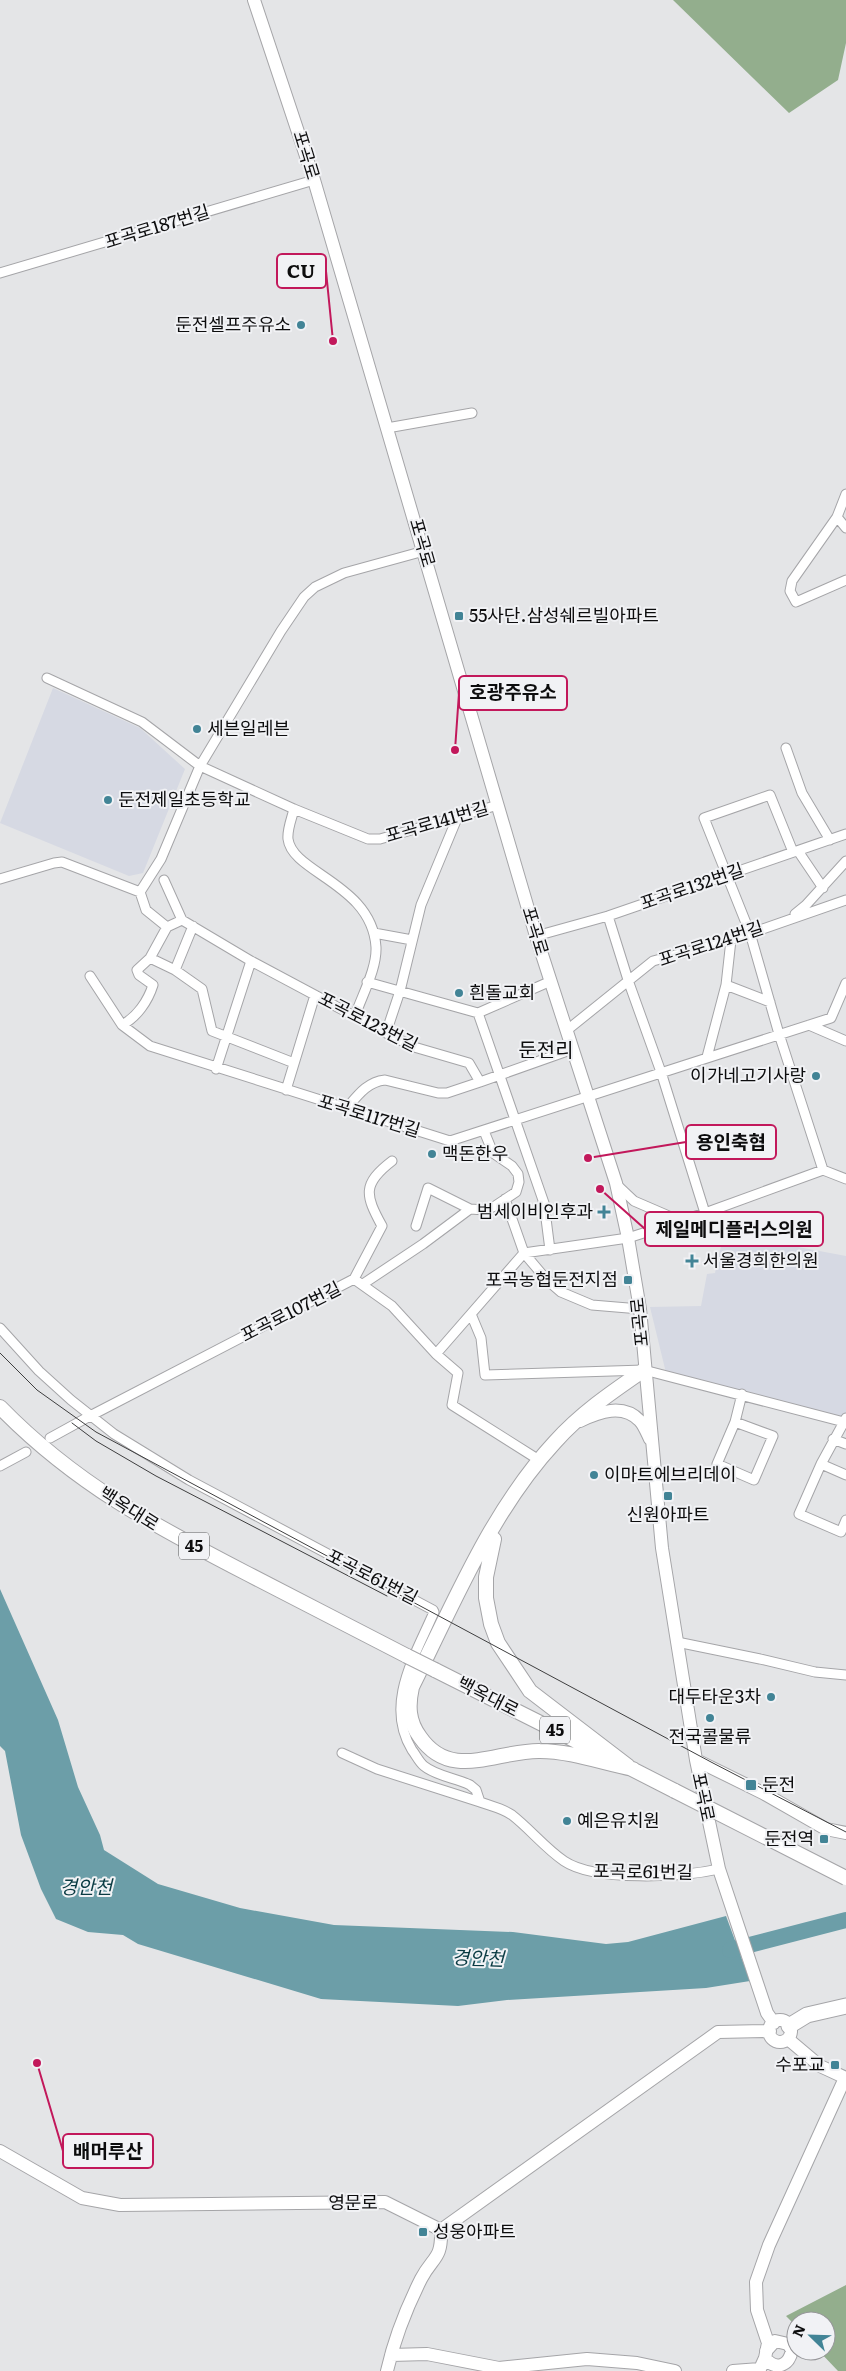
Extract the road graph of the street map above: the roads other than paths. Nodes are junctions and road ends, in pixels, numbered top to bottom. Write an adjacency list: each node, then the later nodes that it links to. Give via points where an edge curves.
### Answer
1 (254, 0): 2 (street, 포곡로)
2 (314, 180): 3 (street, 포곡로187번길); 5 (street, 포곡로)
3 (0, 274)
4 (472, 412): 5 (street)
5 (388, 428): 9 (street, 포곡로)
6 (846, 494): 7 (street)
7 (837, 516): 8 (street); 10 (street, via 792,581 790,591 796,602)
8 (846, 528)
9 (424, 551): 13 (street, via 344,573 315,587 304,597); 14 (street, 포곡로)
10 (846, 580)
11 (47, 678): 13 (street, 포곡로141번길, via 142,722)
12 (786, 748): 18 (street, via 802,793)
13 (200, 766): 15 (street, 포곡로141번길); 25 (street, via 160,860)
14 (498, 804): 16 (street, 포곡로141번길); 34 (street, 포곡로)
15 (294, 809): 16 (street, 포곡로141번길, via 368,839 380,839); 33 (street, via 288,840 295,853 353,898)
16 (458, 816): 35 (street, via 421,905)
17 (846, 834): 18 (street, 포곡로132번길)
18 (830, 840): 19 (street, 포곡로132번길)
19 (796, 851): 21 (street, 포곡로132번길); 21 (street, via 770,795 704,818); 24 (street)
20 (846, 861): 24 (street)
21 (726, 876): 27 (street, 포곡로132번길); 32 (street)
22 (0, 880): 25 (street, via 62,862)
23 (164, 880): 29 (street)
24 (823, 888): 28 (street)
25 (140, 892): 31 (street, via 146,910)
26 (846, 900): 28 (street, 포곡로124번길)
27 (608, 916): 34 (street, 포곡로132번길); 43 (street)
28 (789, 918): 32 (street, 포곡로124번길)
29 (182, 920): 30 (street, 포곡로123번길); 31 (street)
30 (193, 926): 38 (street, 포곡로123번길); 39 (street)
31 (167, 927): 37 (street)
32 (750, 933): 36 (street, 포곡로124번길); 48 (street)
33 (374, 934): 35 (street); 42 (street, via 376,949)
34 (536, 936): 41 (street, 포곡로)
35 (412, 940): 46 (street)
36 (731, 940): 43 (street, 포곡로124번길, via 653,961); 45 (street)
37 (150, 958): 39 (street); 51 (street, via 137,970 154,985 136,1014)
38 (251, 961): 47 (street, 포곡로123번길); 56 (street)
39 (175, 970): 56 (street, via 202,989 212,1031)
40 (90, 976): 51 (street, 포곡로117번길)
41 (551, 981): 49 (street); 53 (street, 포곡로)
42 (367, 982): 46 (street); 50 (street)
43 (629, 982): 53 (street, 포곡로124번길); 62 (street)
44 (846, 984): 52 (street, 포곡로117번길, via 831,1018)
45 (726, 985): 48 (street); 59 (street)
46 (400, 991): 49 (street); 54 (street)
47 (315, 994): 50 (street, 포곡로123번길); 60 (street)
48 (770, 1002): 55 (street)
49 (478, 1013): 63 (street)
50 (355, 1016): 54 (street, 포곡로123번길)
51 (122, 1025): 61 (street, 포곡로117번길, via 150,1046)
52 (808, 1025): 55 (street, 포곡로117번길); 57 (street)
53 (566, 1031): 58 (street, 포곡로)
54 (386, 1033): 64 (street, 포곡로123번길, via 414,1047 469,1063)
55 (779, 1034): 59 (street, 포곡로117번길); 71 (street)
56 (226, 1038): 60 (street); 61 (street)
57 (846, 1041)
58 (573, 1049): 63 (street); 66 (street, 포곡로)
59 (708, 1057): 62 (street, 포곡로117번길)
60 (294, 1063): 65 (street)
61 (216, 1069): 65 (street, 포곡로117번길)
62 (661, 1072): 66 (street, 포곡로117번길); 76 (street)
63 (500, 1076): 64 (street); 68 (street)
64 (480, 1082): 67 (street, via 438,1093 385,1080 377,1081 363,1090)
65 (286, 1090): 67 (street, 포곡로117번길)
66 (588, 1095): 68 (street, 포곡로117번길); 73 (street, 포곡로)
67 (346, 1109): 69 (street, 포곡로117번길, via 450,1141)
68 (514, 1121): 69 (street, 포곡로117번길); 80 (street, via 544,1203)
69 (484, 1131): 74 (street, via 493,1153 518,1174 516,1192)
70 (392, 1160): 82 (street, via 377,1172 371,1182 369,1203 382,1226)
71 (823, 1170): 72 (street); 76 (street)
72 (846, 1179)
73 (616, 1183): 77 (street, via 634,1201); 79 (street, 포곡로)
74 (505, 1199): 75 (street, via 485,1210); 81 (street)
75 (470, 1209): 78 (street, via 428,1188); 83 (street)
76 (705, 1213): 77 (street)
77 (676, 1222): 79 (street)
78 (416, 1226)
79 (628, 1238): 80 (street); 84 (street, 포곡로)
80 (550, 1250): 81 (street)
81 (524, 1253): 84 (street, via 546,1279 574,1299 592,1305); 85 (street)
82 (354, 1279): 83 (street, 포곡로107번길); 91 (street, 포곡로107번길)
83 (363, 1284): 87 (street, 포곡로107번길, via 404,1318)
84 (640, 1309): 88 (street, 포곡로)
85 (471, 1314): 87 (street); 88 (street, via 482,1338 485,1376)
86 (0, 1328): 91 (street, 포곡로61번길, via 39,1371)
87 (436, 1354): 100 (street, 포곡로107번길, via 458,1373 452,1405)
88 (644, 1370): 89 (street); 94 (main road, via 603,1398); 97 (street, 포곡로)
89 (742, 1394): 92 (street); 93 (street)
90 (0, 1408): 110 (main road, 백옥대로 / 45, bridge, via 81,1479 164,1531)
91 (90, 1416): 95 (street, 포곡로107번길); 111 (street, 포곡로61번길, via 189,1480 433,1610 402,1690 399,1704 401,1724 409,1744 424,1766 470,1785 476,1790)
92 (845, 1421): 96 (street)
93 (735, 1422): 93 (street, via 717,1464 754,1480 773,1436)
94 (573, 1424): 97 (street, via 598,1412 613,1410 627,1413 640,1421); 100 (main road)
95 (50, 1438)
96 (833, 1439): 98 (street); 101 (street)
97 (653, 1444): 106 (street, 포곡로, via 662,1548)
98 (846, 1444)
99 (26, 1452): 102 (street)
100 (539, 1460): 104 (main road)
101 (821, 1464): 103 (street); 105 (street, via 799,1514 841,1532)
102 (0, 1466)
103 (846, 1475)
104 (502, 1513): 110 (main road, via 490,1550 486,1577 486,1598 498,1644 530,1691); 110 (main road, via 412,1687 409,1702 415,1730 425,1745 452,1761 465,1762 541,1750)
105 (846, 1520)
106 (678, 1642): 107 (street, via 815,1672); 109 (street, 포곡로)
107 (846, 1675)
108 (342, 1752): 111 (street, via 377,1769)
109 (696, 1760): 112 (street, via 826,1829); 113 (street, 포곡로)
110 (633, 1769): 114 (main road, 백옥대로 / 45, bridge)
111 (480, 1802): 113 (street, 포곡로61번길, via 503,1810 560,1858 584,1870 639,1875 695,1874)
112 (846, 1833)
113 (719, 1869): 116 (street, 포곡로)
114 (846, 1878)
115 (846, 2006): 117 (highway, via 807,2015)
116 (772, 2027): 117 (street, via 781,2021); 117 (street, via 771,2036 776,2041 783,2042); 120 (street, via 718,2032)
117 (788, 2032): 118 (street, via 798,2050 820,2066)
118 (846, 2078): 124 (street, via 769,2245 756,2282 757,2310 768,2343 766,2354 760,2369)
119 (0, 2152): 120 (street, 영문로, via 82,2198 120,2205 384,2202)
120 (441, 2230): 121 (street, via 439,2255 422,2278)
121 (390, 2355): 122 (street); 123 (street, via 427,2354 499,2368 587,2359 637,2363)
122 (386, 2371)
123 (675, 2371)
124 (733, 2371)

